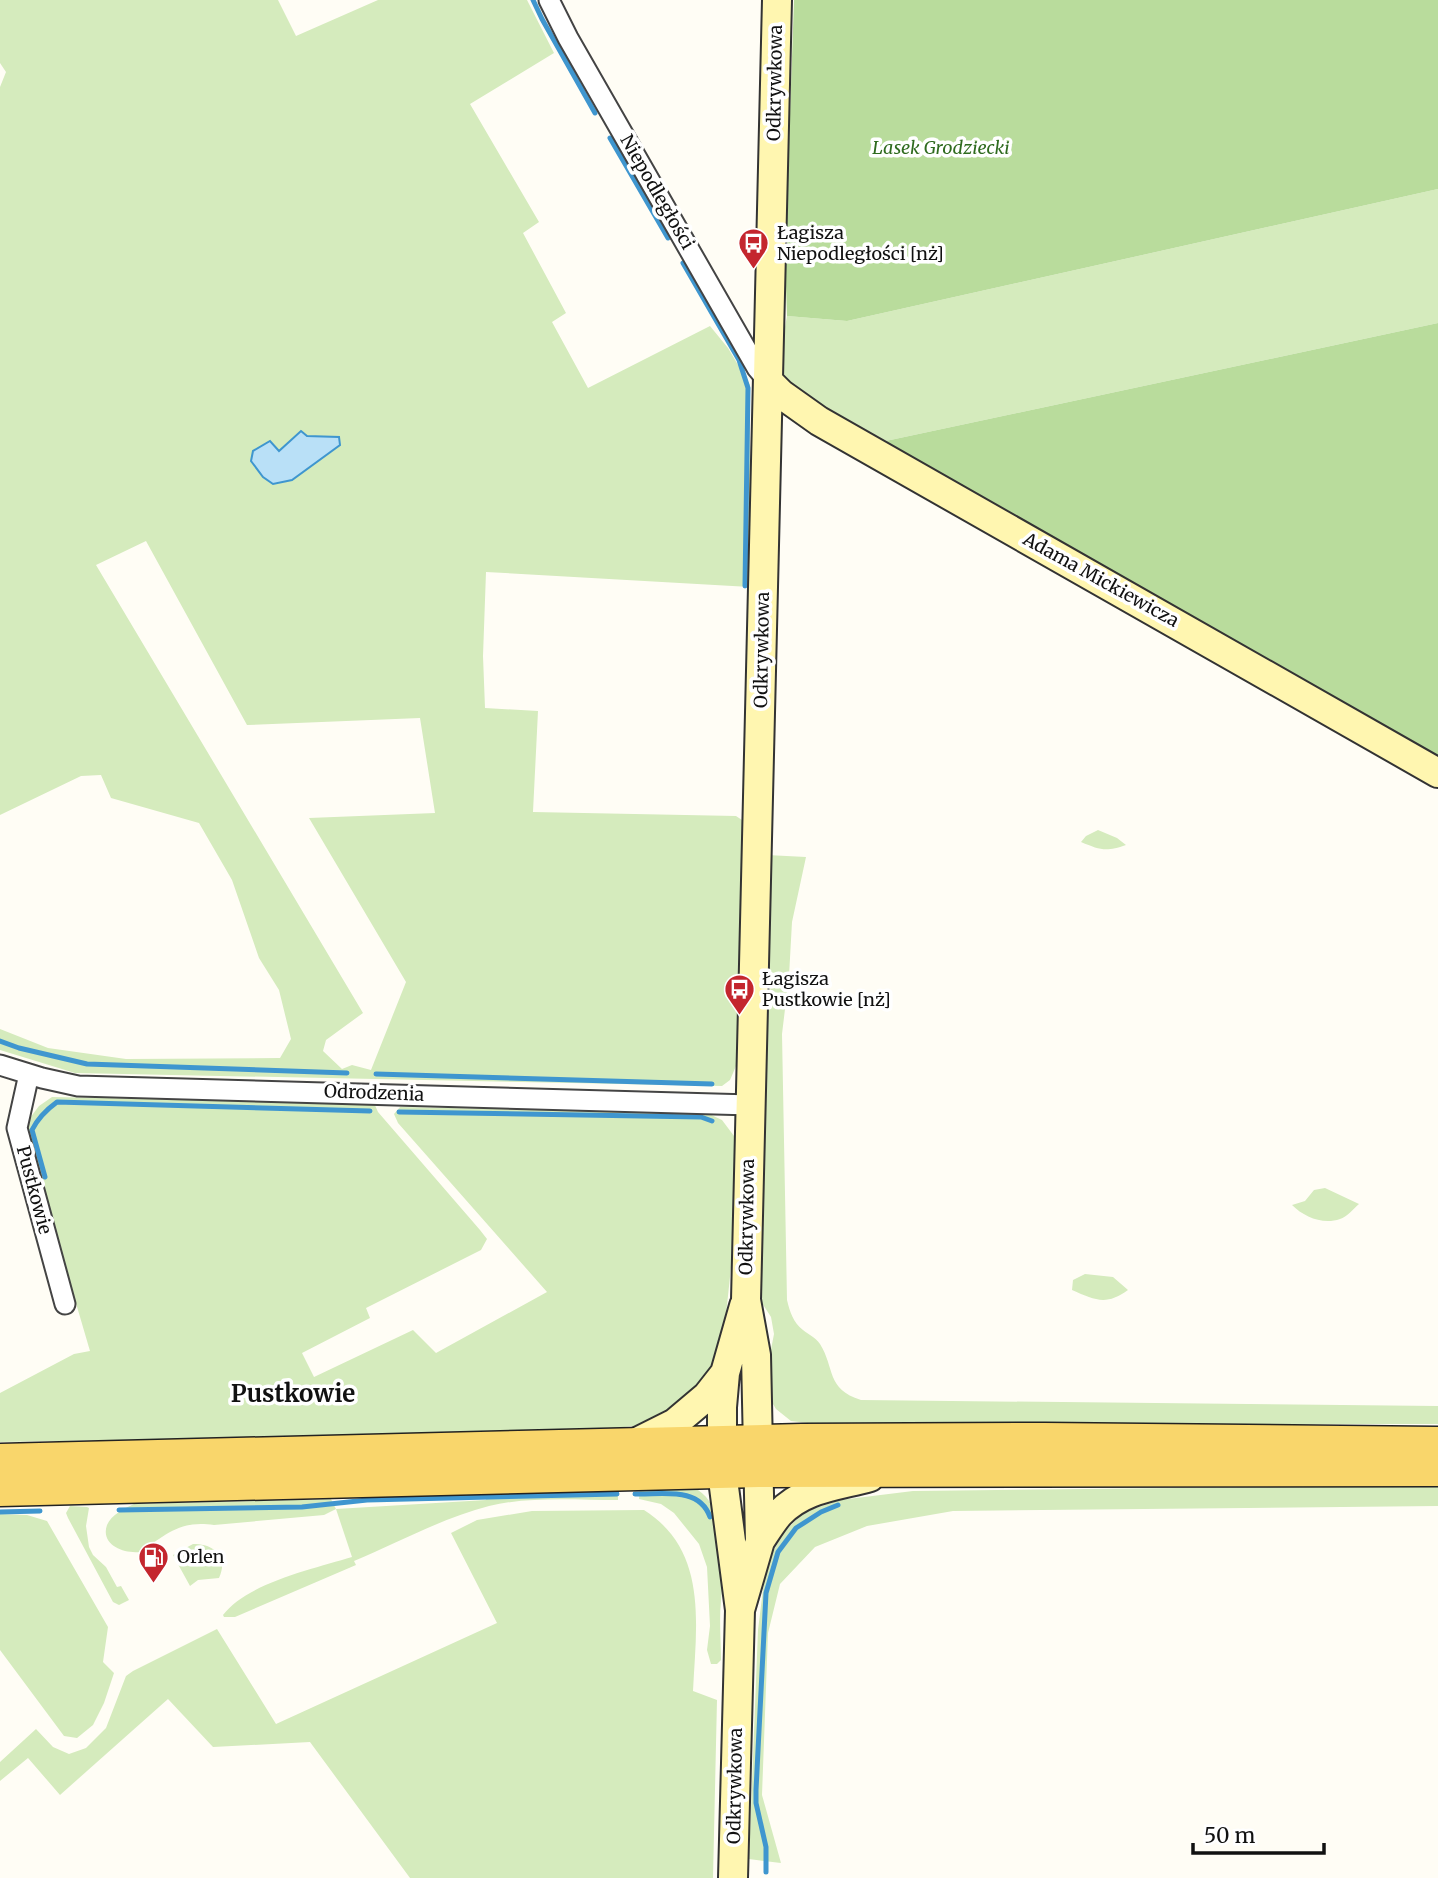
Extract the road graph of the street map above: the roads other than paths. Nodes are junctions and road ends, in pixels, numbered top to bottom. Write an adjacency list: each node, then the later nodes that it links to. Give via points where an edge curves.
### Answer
1 (549, 0): 3 (street, Niepodległości)
2 (776, 0): 3 (street, Odkrywkowa)
3 (768, 381): 4 (street, Adama Mickiewicza, via 819,421); 7 (street, Odkrywkowa)
4 (1438, 773)
5 (0, 1065): 6 (street, Odrodzenia)
6 (29, 1074): 7 (street, Odrodzenia, via 78,1086); 9 (street, Pustkowie, via 17,1128)
7 (751, 1105): 8 (street, Odkrywkowa)
8 (746, 1300): 10 (street, Odkrywkowa); 11 (street, Odkrywkowa, via 756,1355)
9 (65, 1304)
10 (725, 1373): 12 (street, Odkrywkowa); 13 (street, Odkrywkowa, via 675,1423)
11 (757, 1440): 12 (main road); 14 (main road); 17 (street, Odkrywkowa)
12 (721, 1441): 13 (main road); 19 (street, Odkrywkowa)
13 (635, 1443): 15 (main road)
14 (1438, 1443)
15 (0, 1460)
16 (1438, 1470): 18 (main road)
17 (758, 1471): 18 (main road); 19 (main road); 21 (street, Odkrywkowa)
18 (889, 1471): 21 (street, Odkrywkowa, via 808,1492 778,1515)
19 (722, 1472): 20 (main road); 22 (street, Odkrywkowa)
20 (0, 1490)
21 (760, 1541): 22 (street, Odkrywkowa)
22 (740, 1610): 23 (street, Odkrywkowa)
23 (733, 1878)

